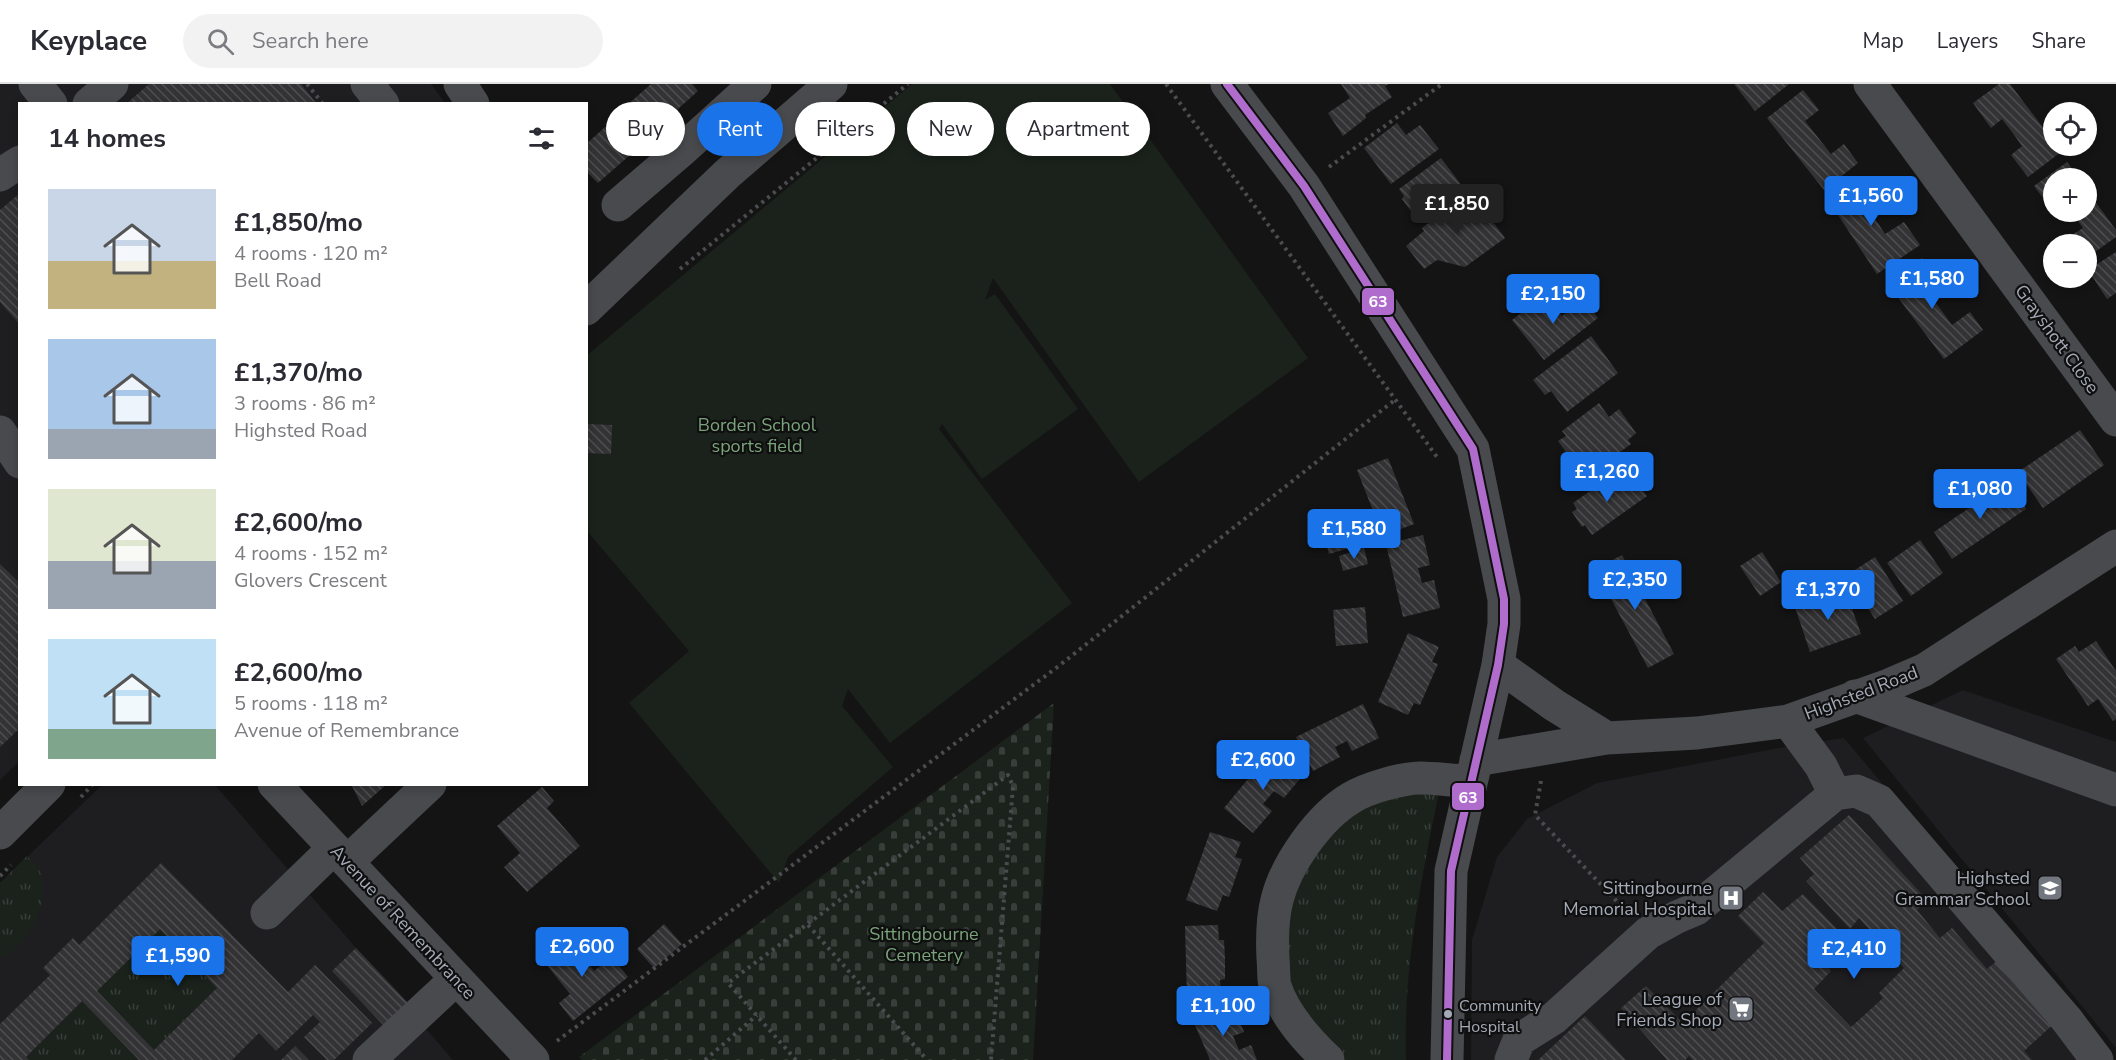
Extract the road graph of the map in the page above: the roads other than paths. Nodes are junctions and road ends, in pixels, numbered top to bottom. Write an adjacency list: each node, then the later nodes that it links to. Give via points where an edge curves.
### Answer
1 (35, 84): 9 (street)
2 (112, 84): 10 (street)
3 (367, 84): 11 (street)
4 (460, 84): 12 (street)
5 (755, 84): 13 (street)
6 (831, 84): 14 (street)
7 (1227, 84): 17 (street, via 1304,186 1473,449 1504,599)
8 (1870, 84): 15 (street, Grayshott Close)
9 (49, 102)
10 (90, 102)
11 (381, 102)
12 (472, 102)
13 (618, 205)
14 (590, 300)
15 (2116, 420)
16 (2116, 546): 18 (street, Highsted Road, via 1924,670)
17 (1498, 665): 20 (street); 21 (street)
18 (1855, 696): 19 (street, Highsted Road); 25 (street)
19 (1788, 721): 20 (street, Highsted Road, via 1697,734); 26 (street, via 1821,766)
20 (1607, 738): 21 (street, Highsted Road)
21 (1473, 770): 33 (street, Highsted Road, via 1385,785 1351,798 1324,819 1288,872 1277,898 1273,923 1275,985 1290,1015); 34 (street, via 1451,871)
22 (47, 786): 27 (street)
23 (276, 786): 28 (street, Avenue of Remembrance)
24 (427, 786): 28 (street)
25 (2116, 790)
26 (1835, 794): 35 (street, via 1696,909 1647,933 1554,1018 1520,1040); 36 (street, via 1856,791 1879,801)
27 (0, 833)
28 (341, 855): 29 (street); 30 (street, Avenue of Remembrance)
29 (267, 913)
30 (456, 979): 31 (street); 32 (street, Avenue of Remembrance)
31 (369, 1060)
32 (533, 1060)
33 (1328, 1060)
34 (1447, 1060)
35 (1511, 1060)
36 (2097, 1060)

